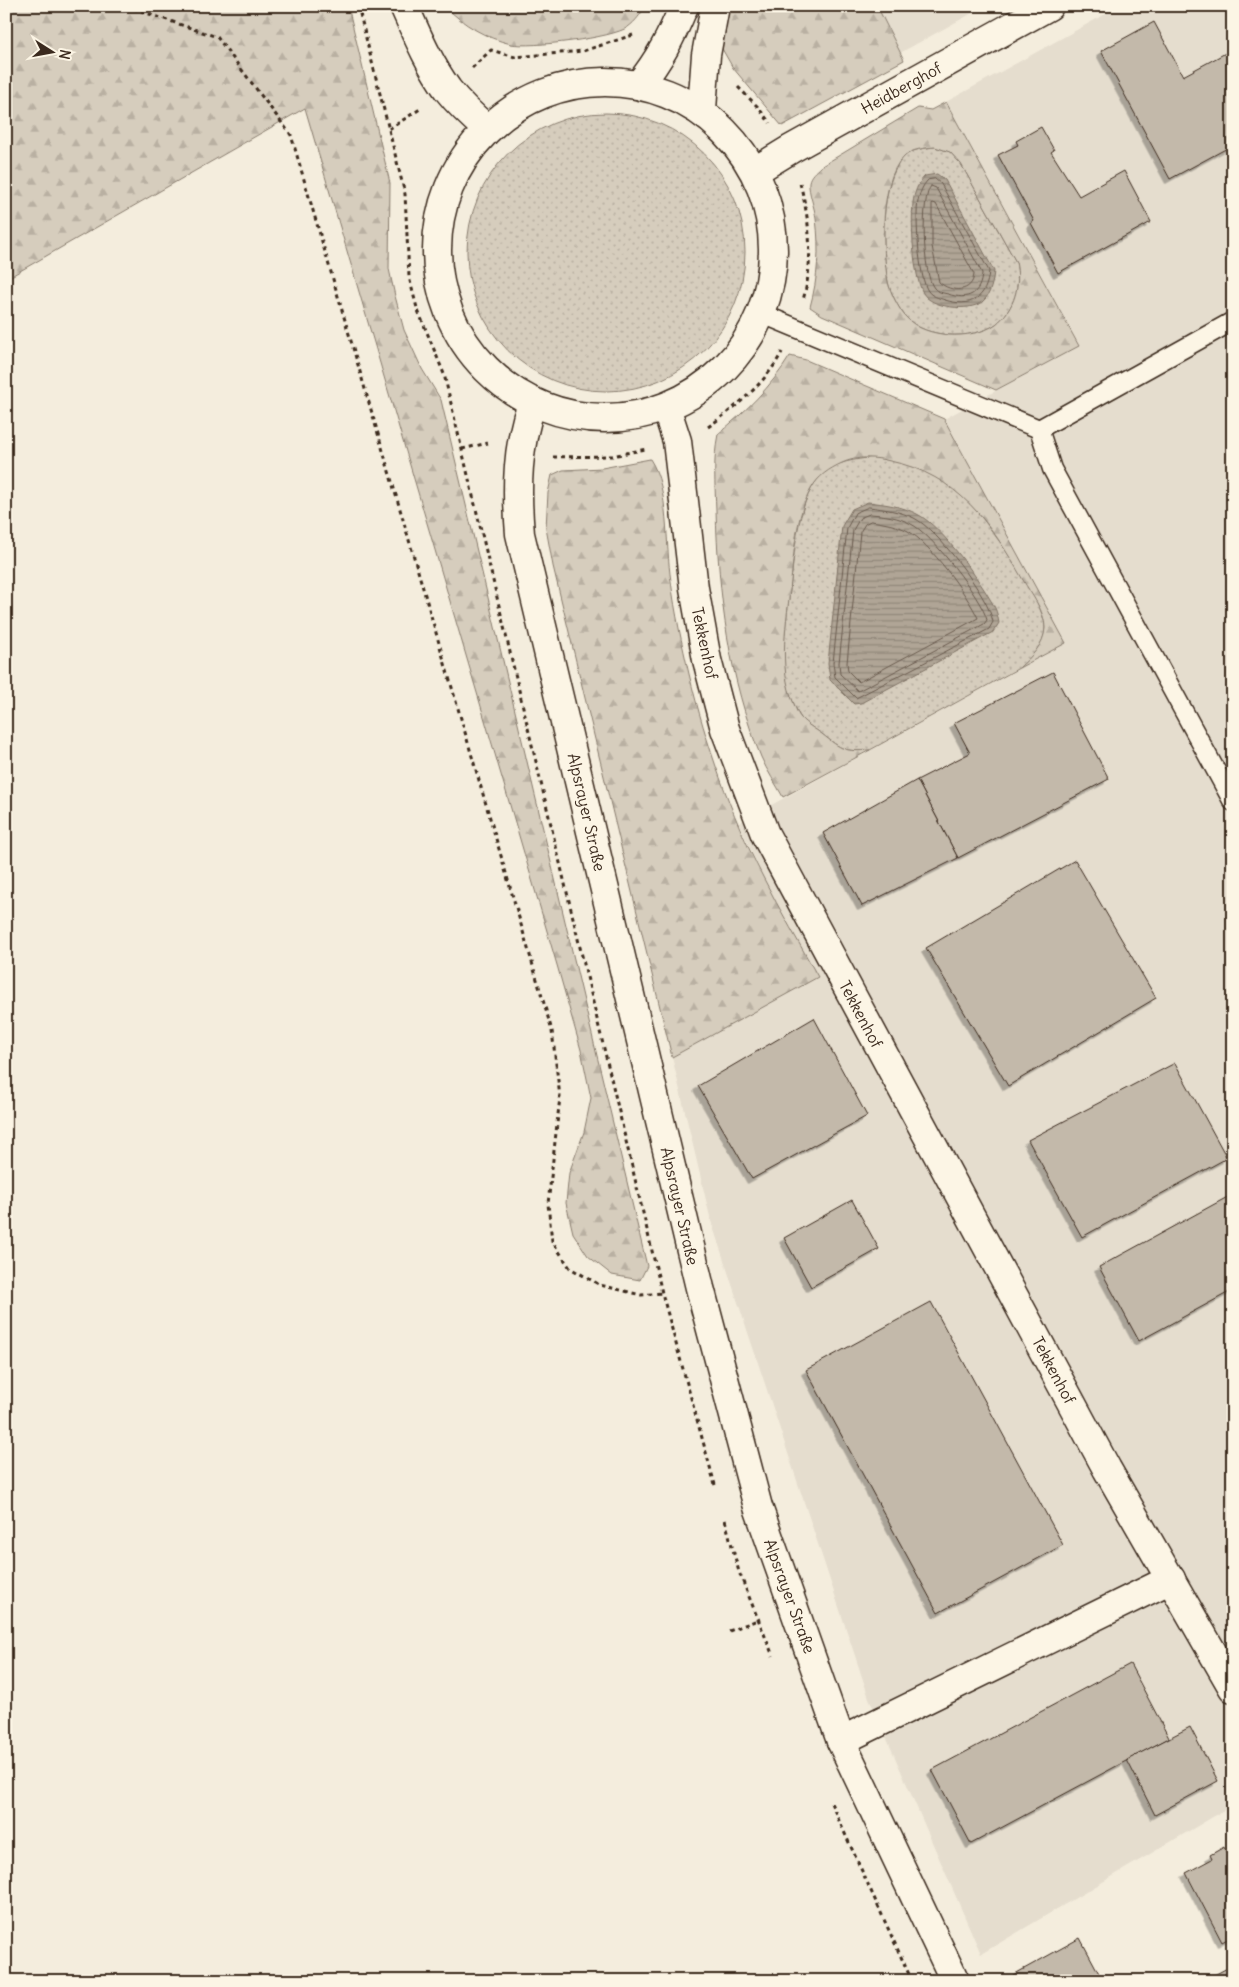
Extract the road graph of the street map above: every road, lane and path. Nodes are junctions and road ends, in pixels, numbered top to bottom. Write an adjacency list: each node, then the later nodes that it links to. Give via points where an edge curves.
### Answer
1 (126, 6): 25 (path, via 217,37 291,135 552,1031 560,1097 548,1204 552,1240 570,1268 600,1285 640,1295)
2 (404, 6): 9 (street, via 431,63)
3 (684, 6): 6 (street)
4 (714, 6): 7 (street)
5 (1049, 6): 13 (street, Heidberghof)
6 (670, 40): 8 (street, via 656,64); 9 (path, via 636,34 583,50 516,57 491,50)
7 (706, 55): 10 (street); 13 (path, via 757,106)
8 (638, 84): 10 (street); 12 (street, via 606,81 565,87 542,94 513,109)
9 (449, 90): 11 (path); 12 (street)
10 (702, 110): 14 (street, via 737,144)
11 (390, 129)
12 (487, 129): 18 (street, via 468,151 442,204 436,234 436,263 441,292 451,320 466,346 484,369 506,388)
13 (791, 150): 14 (street, Heidberghof); 17 (path, via 808,212 810,240 804,297)
14 (755, 171): 15 (street, via 770,217 773,249 770,282)
15 (760, 314): 17 (lane); 19 (street, via 747,341 728,365 705,385)
16 (1233, 321): 20 (lane)
17 (794, 328): 20 (lane); 21 (path, via 780,356 761,382 735,408 706,428)
18 (532, 402): 19 (street, via 561,413 591,418 621,418); 23 (street, Alpsrayer Straße)
19 (666, 407): 21 (street, Tekkenhof)
20 (1039, 429): 24 (lane, via 1052,469)
21 (677, 441): 23 (path, via 612,456 556,458); 26 (street, Tekkenhof, via 694,588 707,660 725,729 765,834 1107,1469)
22 (462, 449): 23 (path, via 489,443)
23 (520, 450): 25 (street, Alpsrayer Straße, via 517,497 520,534)
24 (1233, 802)
25 (700, 1288): 28 (street, Alpsrayer Straße, via 758,1507)
26 (1171, 1579): 27 (street, Tekkenhof); 28 (street)
27 (1233, 1688)
28 (841, 1740): 29 (street, Alpsrayer Straße)
29 (955, 1981)

